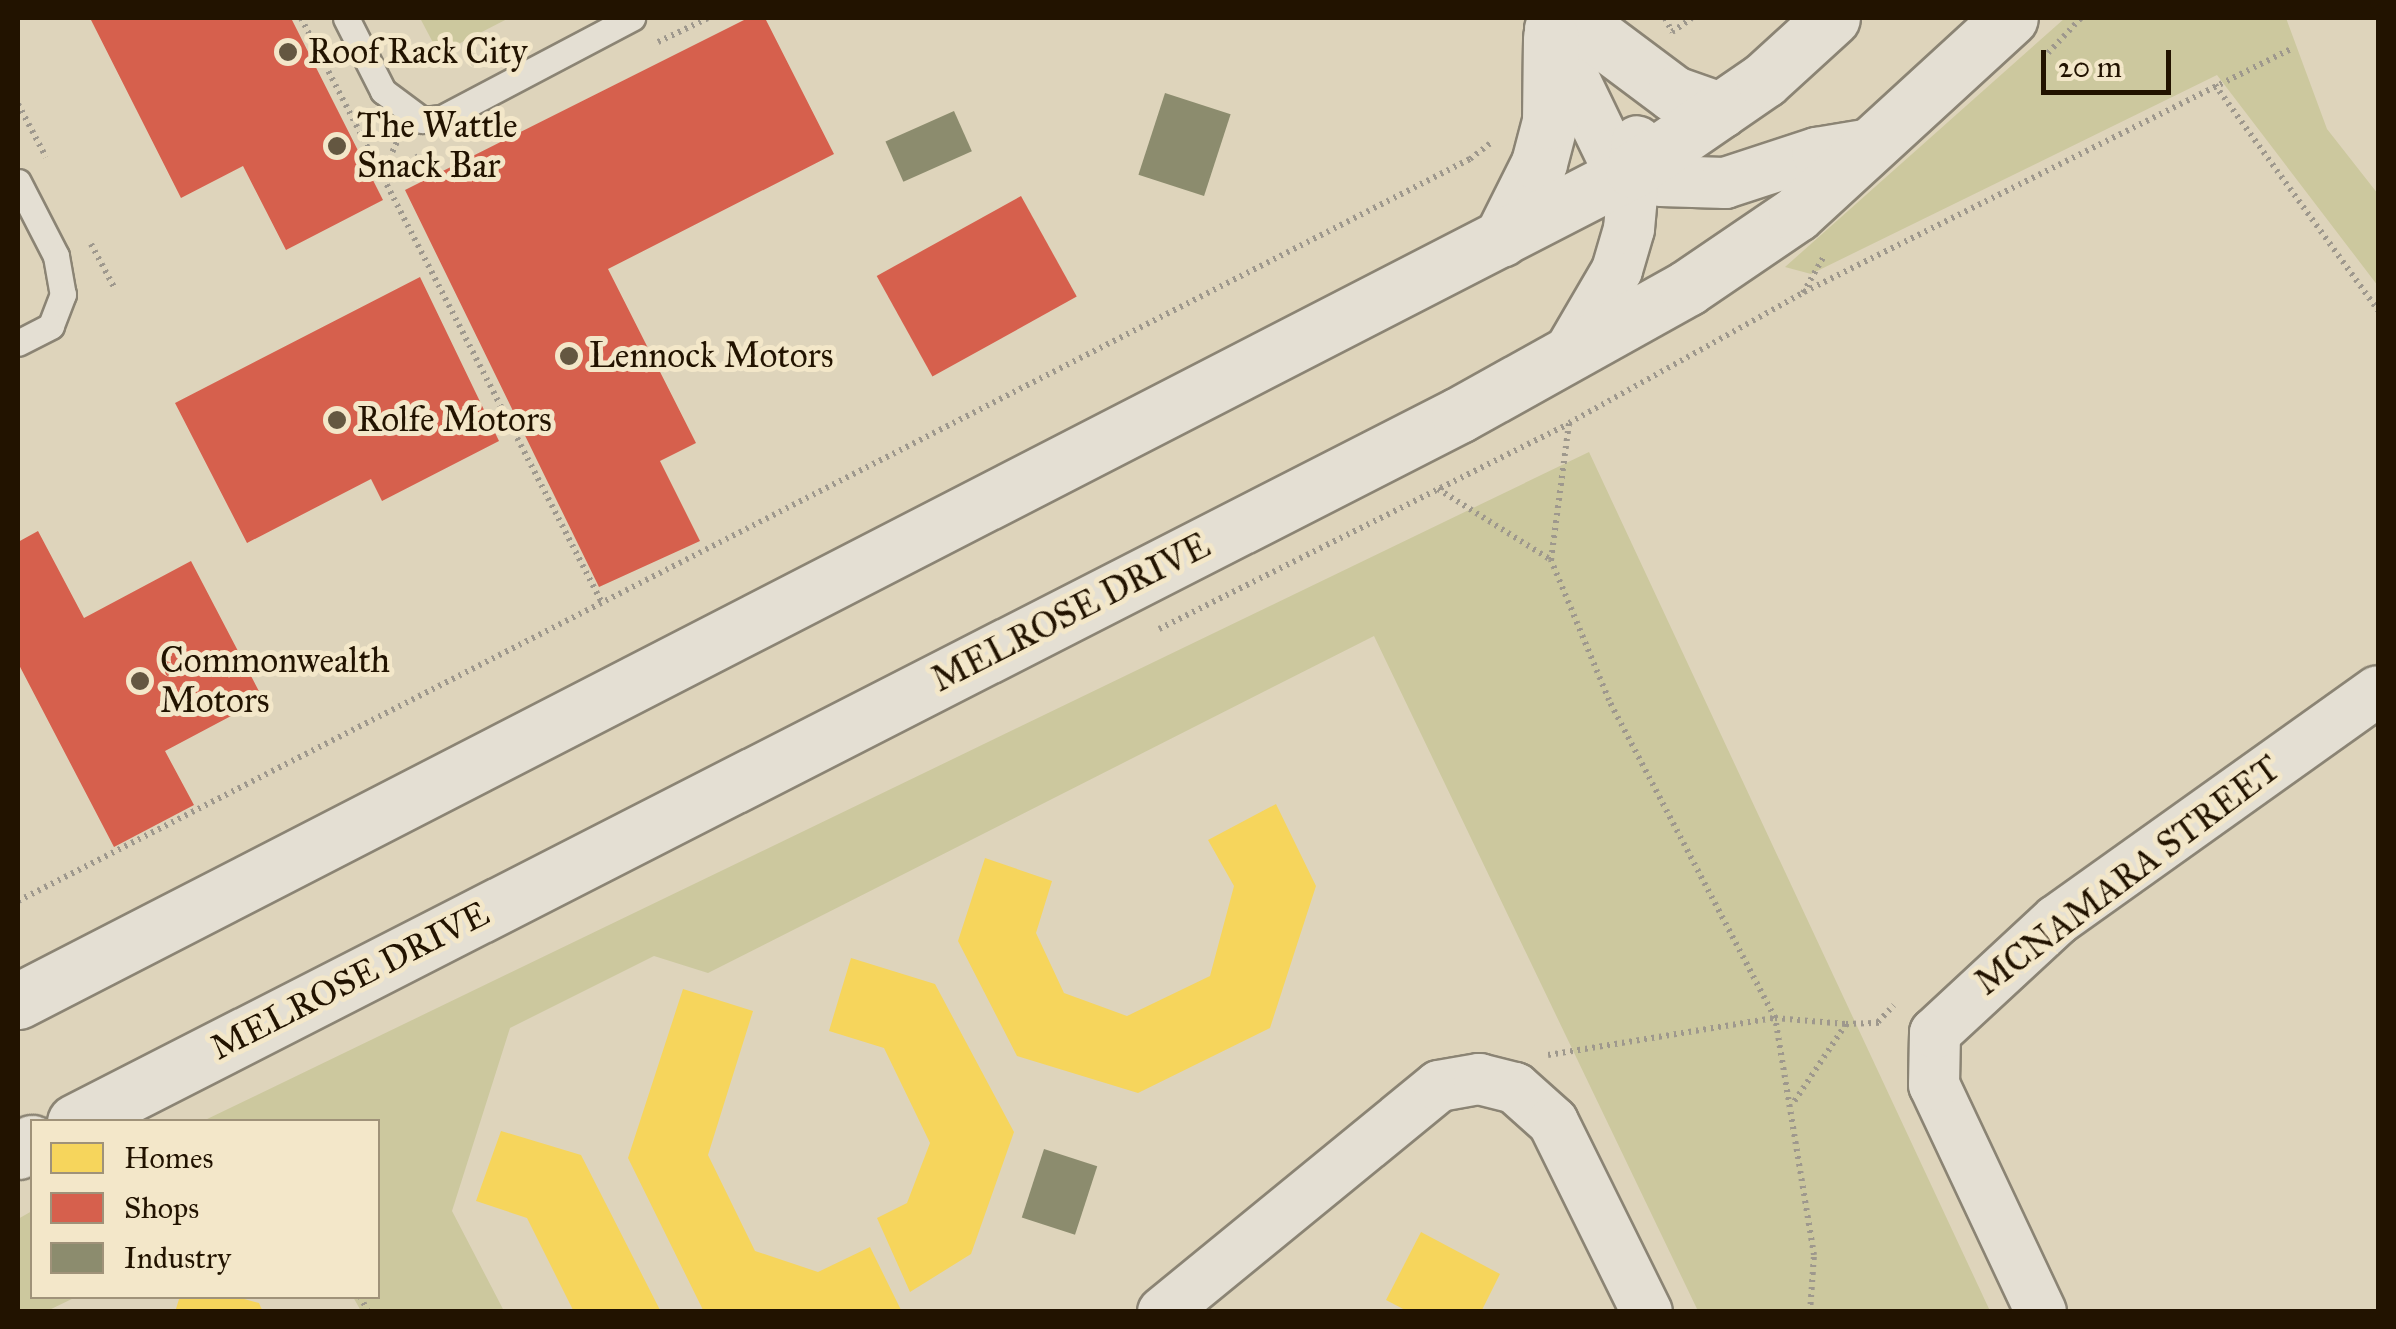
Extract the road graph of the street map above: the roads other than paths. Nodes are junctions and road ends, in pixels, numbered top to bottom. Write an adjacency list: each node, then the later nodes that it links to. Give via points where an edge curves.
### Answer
1 (346, 18): 2 (lane, via 383,90 422,120 442,118)
2 (632, 18)
3 (1832, 18): 6 (main road)
4 (2010, 18): 7 (main road, MELROSE DRIVE)
5 (1562, 23): 6 (main road, via 1674,94); 8 (street, via 1611,155); 10 (main road, via 1539,164)
6 (1720, 110): 8 (main road)
7 (1878, 143): 8 (street, via 1817,153 1725,183 1686,185); 12 (main road, MELROSE DRIVE, via 1796,214 1686,288)
8 (1633, 170): 10 (main road); 12 (street, via 1629,229 1616,270)
9 (18, 182): 11 (lane, via 56,256 63,294 51,326)
10 (1501, 239): 14 (main road)
11 (18, 343)
12 (1568, 354): 15 (main road, MELROSE DRIVE)
13 (2378, 690): 18 (street, MCNAMARA STREET, via 2057,920 1934,1033 1934,1085)
14 (18, 1001)
15 (80, 1119)
16 (1164, 1312): 17 (street, via 1440,1086 1498,1080 1553,1122)
17 (1646, 1312)
18 (2041, 1312)

